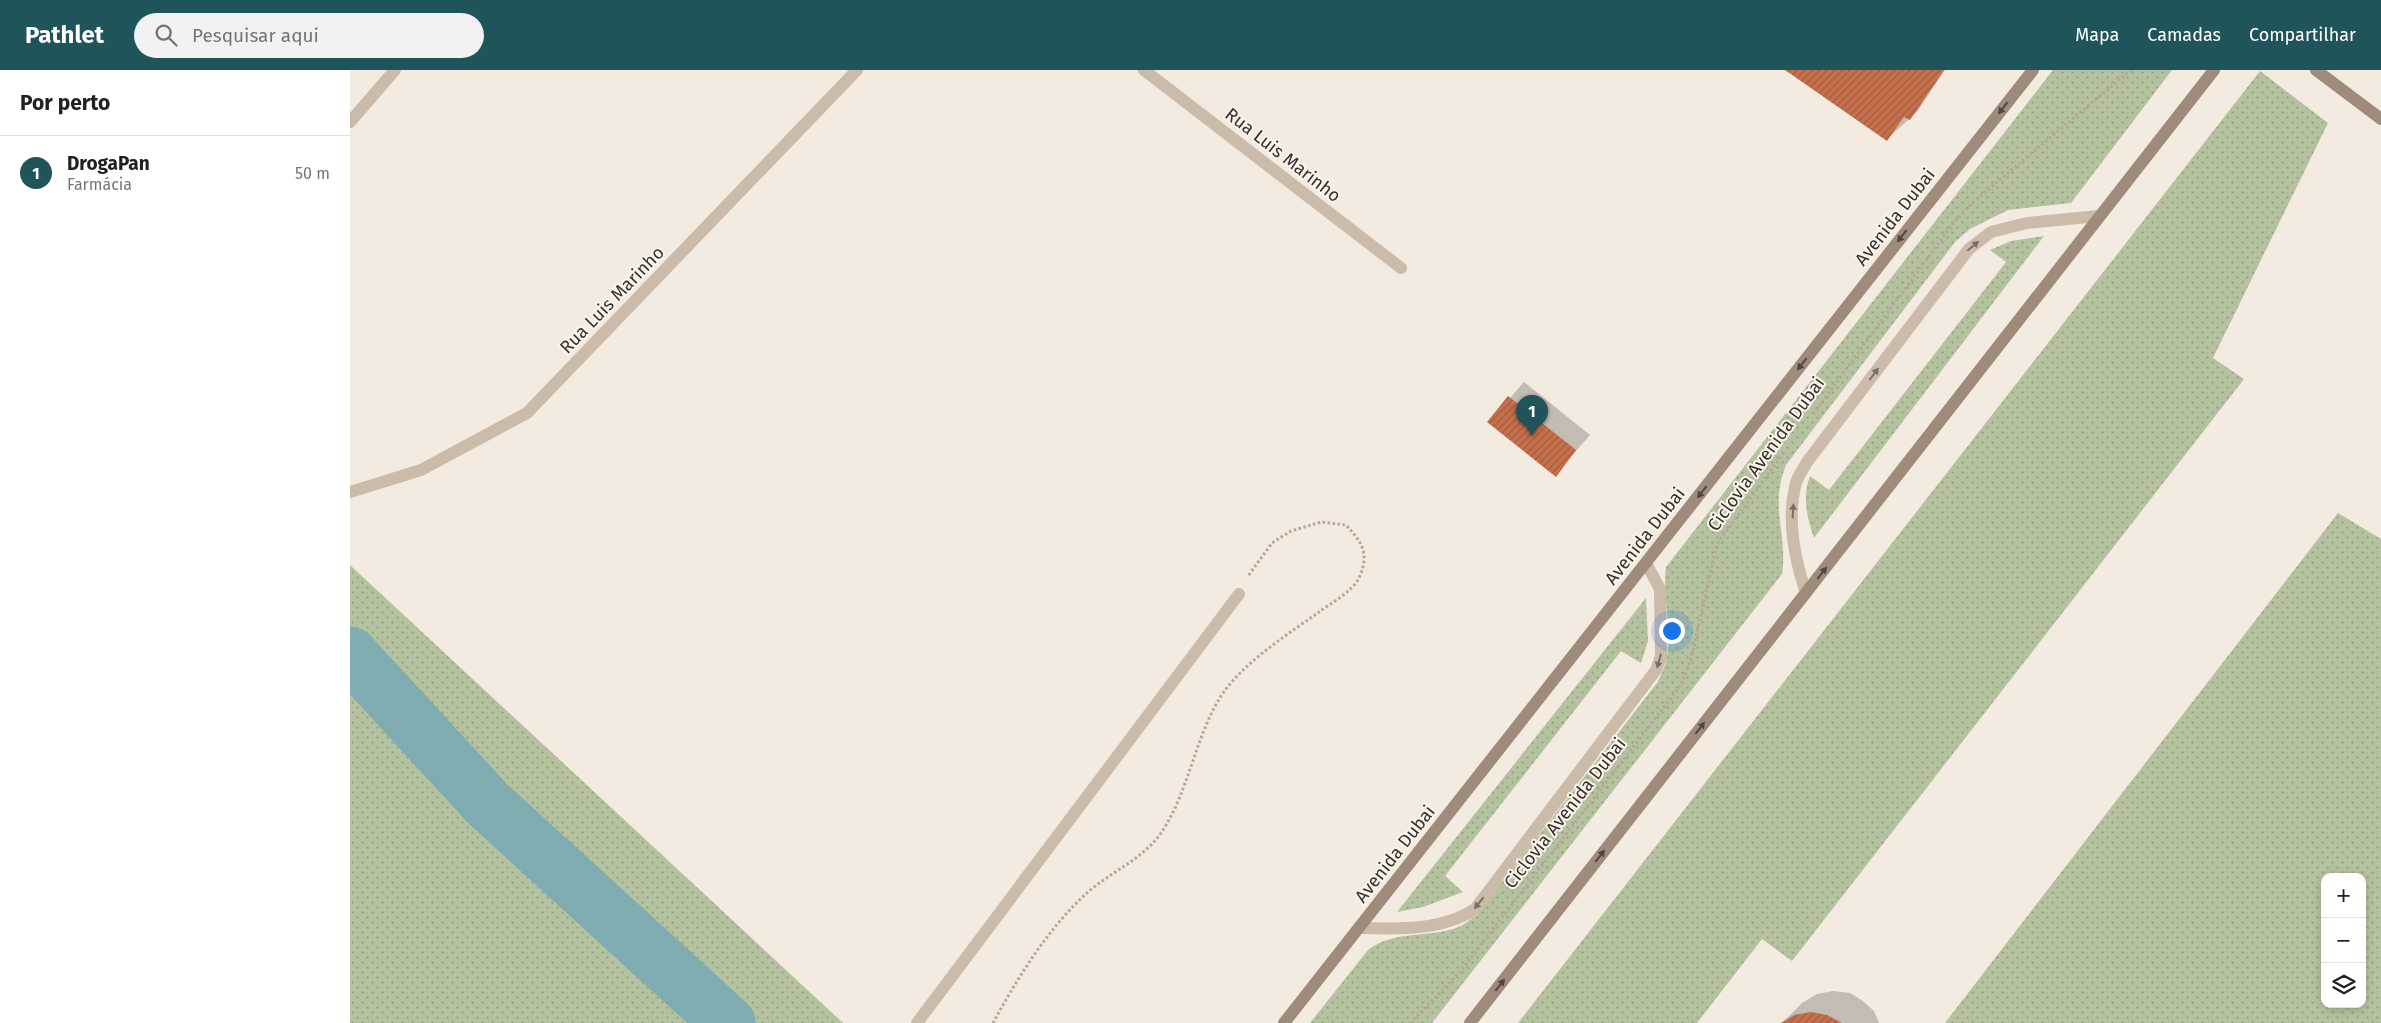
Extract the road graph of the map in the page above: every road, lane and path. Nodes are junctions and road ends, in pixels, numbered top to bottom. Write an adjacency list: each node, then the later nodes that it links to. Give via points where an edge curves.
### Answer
1 (395, 70): 9 (street)
2 (856, 70): 14 (street, Rua Luis Marinho, via 527,413 421,470)
3 (1144, 70): 11 (street, Rua Luis Marinho)
4 (2033, 70): 15 (street, Avenida Dubai, one-way to 15)
5 (2131, 70): 12 (path, Ciclovia Avenida Dubai, via 1955,221)
6 (2214, 70): 10 (street)
7 (2316, 70): 8 (street)
8 (2381, 119)
9 (350, 122)
10 (2099, 216): 16 (street, one-way to 10); 16 (street, one-way to 10, via 1796,563 1792,516 1795,485 1806,462 1969,249 1991,232 2027,223)
11 (1400, 268)
12 (1810, 418)
13 (1787, 450): 22 (path, Ciclovia Avenida Dubai, via 1717,544 1691,659 1681,685 1460,972)
14 (350, 492)
15 (1646, 563): 18 (street, Avenida Dubai); 18 (street, one-way to 18, via 1660,589 1661,656 1656,670 1475,909 1460,919 1404,930)
16 (1806, 593): 23 (street, one-way to 16)
17 (1240, 594): 19 (street); 20 (path, via 1244,582 1272,543 1291,531 1322,522 1346,525 1365,552 1358,580 1346,592 1281,640 1226,689 1161,832 1148,849 1090,890 1069,910)
18 (1359, 928): 21 (street, Avenida Dubai)
19 (916, 1023)
20 (993, 1023)
21 (1284, 1023)
22 (1410, 1023)
23 (1470, 1023)

